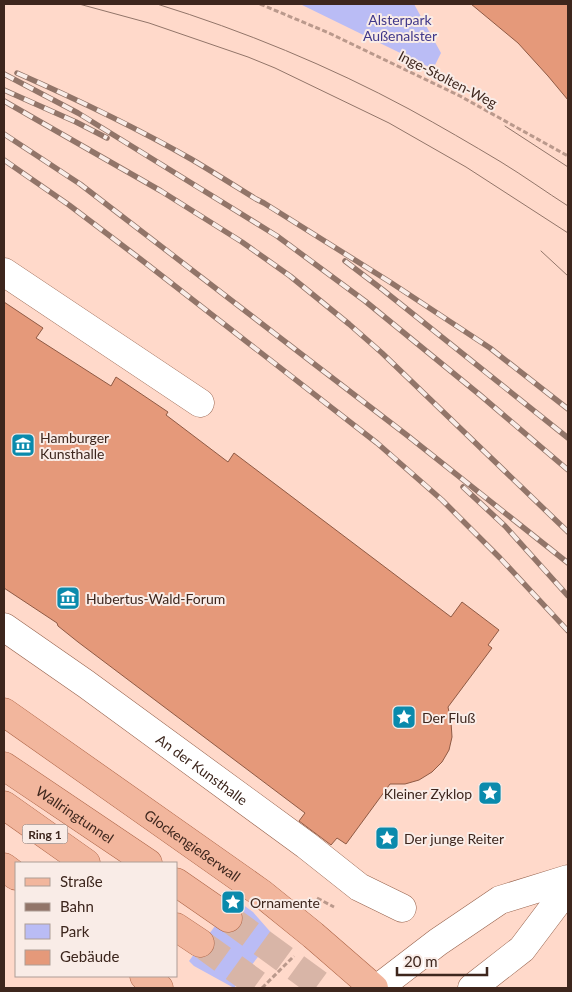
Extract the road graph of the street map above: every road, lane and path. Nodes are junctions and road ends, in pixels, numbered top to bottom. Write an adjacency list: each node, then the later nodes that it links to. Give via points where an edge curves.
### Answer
1 (260, 4): 2 (path, Inge-Stolten-Weg, via 460,96)
2 (568, 156)
3 (4, 272): 4 (street)
4 (200, 403)
5 (4, 627): 17 (street, An der Kunsthalle, via 360,887)
6 (4, 712): 26 (main road, Glockengießerwall, via 261,892)
7 (4, 766): 10 (main road, Wallringtunnel / Ring 1)
8 (4, 805): 9 (main road, Ring 1)
9 (85, 862)
10 (147, 862)
11 (4, 867): 12 (main road)
12 (15, 875)
13 (568, 879): 27 (street, via 500,900)
14 (178, 883): 19 (main road)
15 (568, 888): 28 (street, via 522,948)
16 (312, 895): 18 (path)
17 (402, 908)
18 (338, 909)
19 (228, 918)
20 (178, 928): 21 (main road)
21 (200, 944)
22 (296, 954): 25 (path)
23 (145, 977): 24 (main road)
24 (159, 988)
25 (262, 988)
26 (374, 988)
27 (378, 988)
28 (472, 988)

